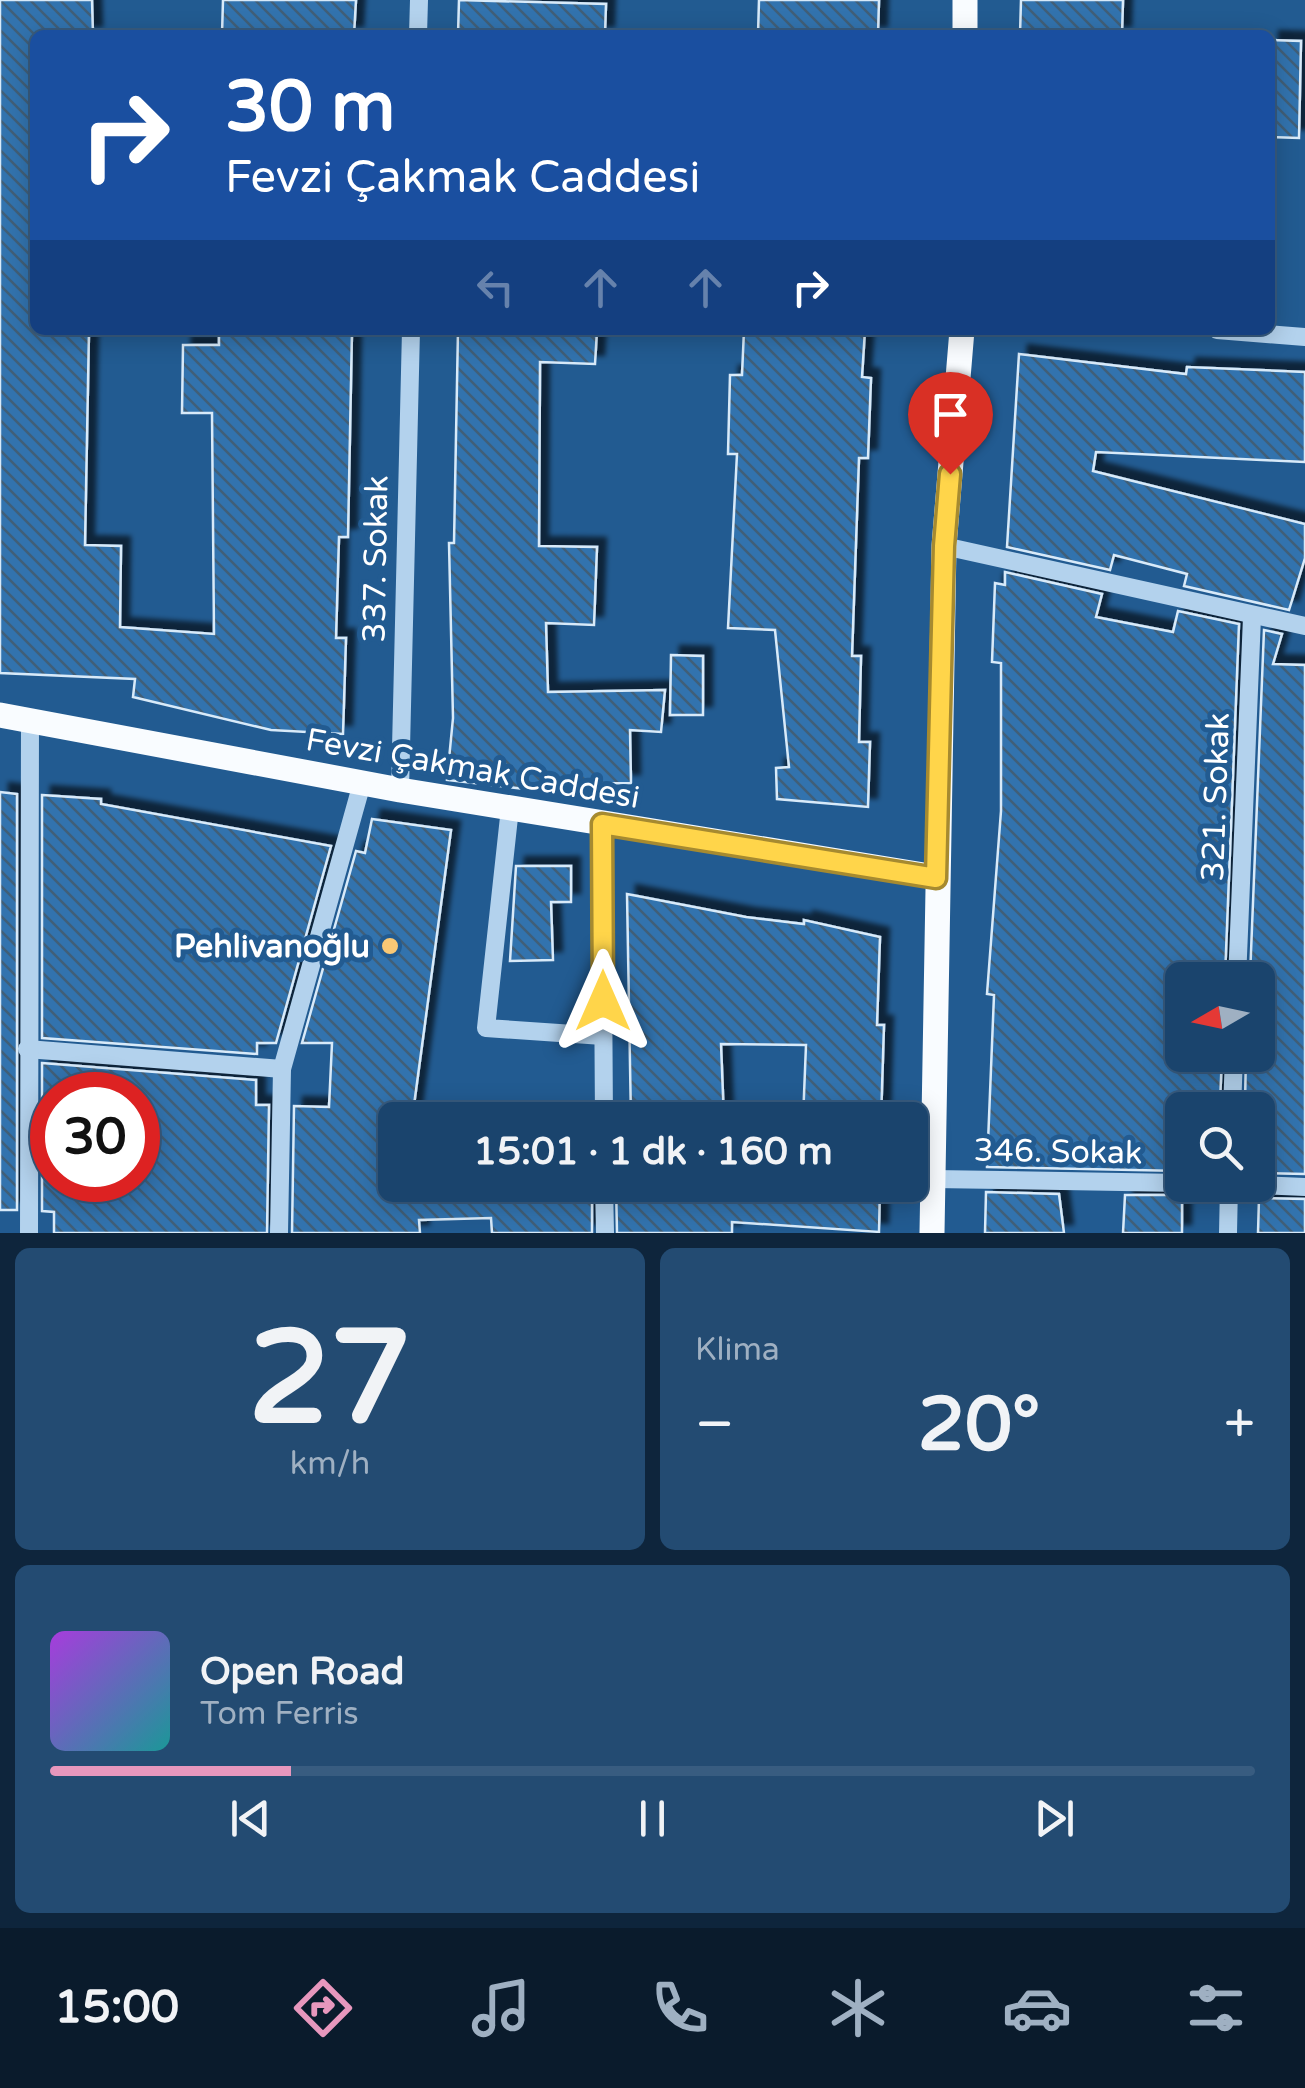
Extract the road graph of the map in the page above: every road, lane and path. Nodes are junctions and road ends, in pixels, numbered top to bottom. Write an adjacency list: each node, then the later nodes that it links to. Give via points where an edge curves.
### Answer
1 (419, 0): 3 (street)
2 (966, 0): 4 (main road)
3 (418, 30)
4 (965, 30)
5 (411, 335): 15 (street, 337. Sokak)
6 (962, 335): 9 (main road)
7 (1275, 335): 8 (street)
8 (1305, 337)
9 (944, 546): 10 (street); 18 (main road)
10 (1252, 616): 11 (street); 19 (street, 321. Sokak)
11 (1305, 626)
12 (0, 715): 13 (main road, Fevzi Çakmak Caddesi)
13 (30, 721): 14 (main road, Fevzi Çakmak Caddesi); 21 (street)
14 (362, 783): 15 (main road, Fevzi Çakmak Caddesi); 22 (street)
15 (400, 790): 16 (main road, Fevzi Çakmak Caddesi)
16 (510, 808): 17 (main road, Fevzi Çakmak Caddesi); 20 (street, via 486,1028)
17 (602, 824): 18 (main road, Fevzi Çakmak Caddesi); 20 (street)
18 (936, 878): 24 (main road)
19 (1238, 962)
20 (603, 1036): 23 (street)
21 (28, 1050): 22 (street); 30 (street)
22 (282, 1070): 31 (street)
23 (604, 1102)
24 (933, 1180): 25 (street, 346. Sokak); 33 (main road)
25 (1165, 1183)
26 (1275, 1186): 27 (street)
27 (1305, 1187)
28 (604, 1202): 32 (street)
29 (1229, 1202): 34 (street)
30 (29, 1233)
31 (279, 1233)
32 (604, 1233)
33 (932, 1233)
34 (1228, 1233)

